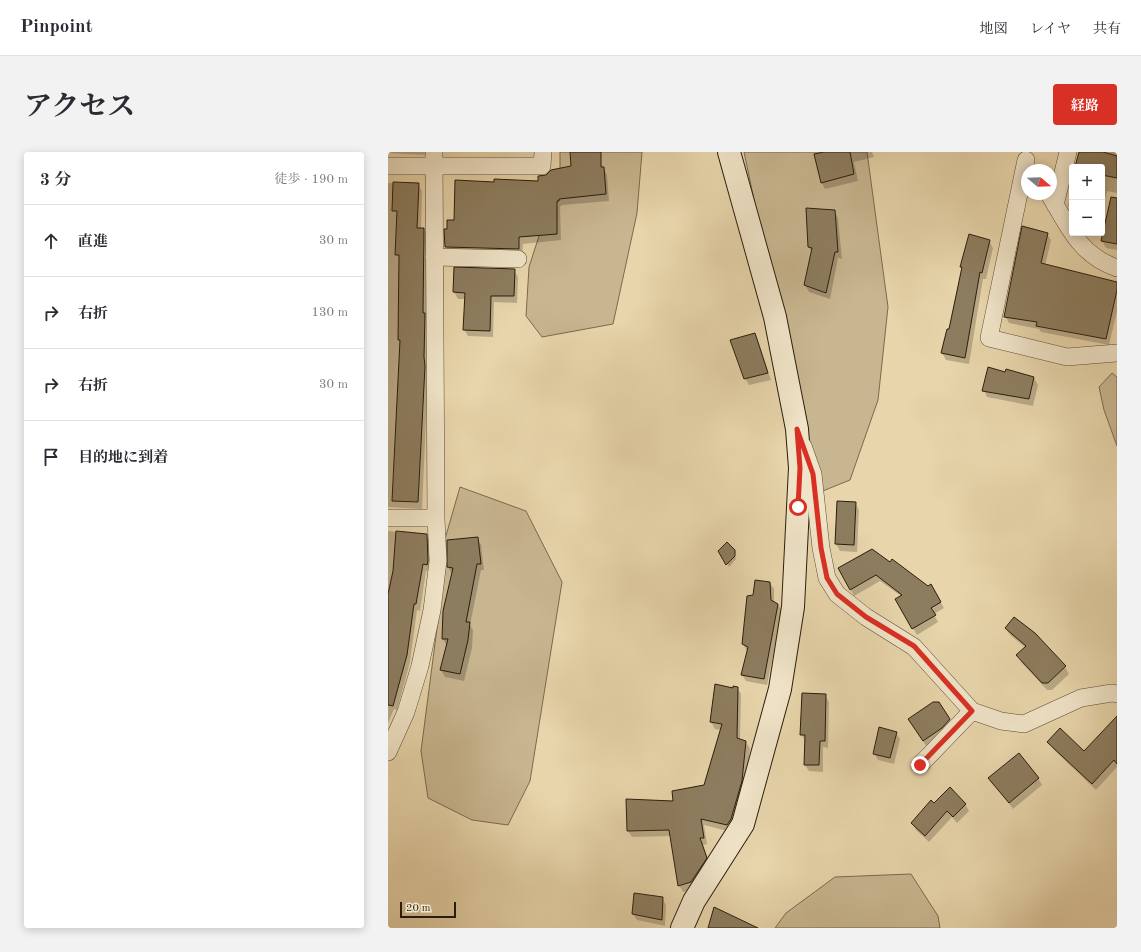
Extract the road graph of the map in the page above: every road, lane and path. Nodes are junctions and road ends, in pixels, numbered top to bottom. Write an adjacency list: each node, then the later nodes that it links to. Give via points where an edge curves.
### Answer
1 (542, 152): 4 (street, via 542,166)
2 (729, 152): 13 (street, via 775,317)
3 (1068, 152): 7 (street)
4 (434, 160): 6 (street); 9 (street)
5 (1027, 160): 12 (street, via 990,338 1067,357)
6 (388, 166)
7 (1057, 184)
8 (1053, 200): 11 (street, via 1073,237 1089,253)
9 (434, 257): 10 (street); 15 (street)
10 (518, 259)
11 (1117, 268)
12 (1117, 354)
13 (797, 429): 17 (street, via 813,474 827,578 837,594 866,617 914,646); 20 (street, via 800,468 794,607 780,689 743,824 694,901)
14 (388, 518): 15 (street)
15 (436, 518): 18 (street, via 438,561 432,610 420,666 406,712)
16 (1117, 694): 17 (street, via 1081,698 1024,724)
17 (972, 711): 19 (street)
18 (388, 752)
19 (920, 765)
20 (682, 928)

